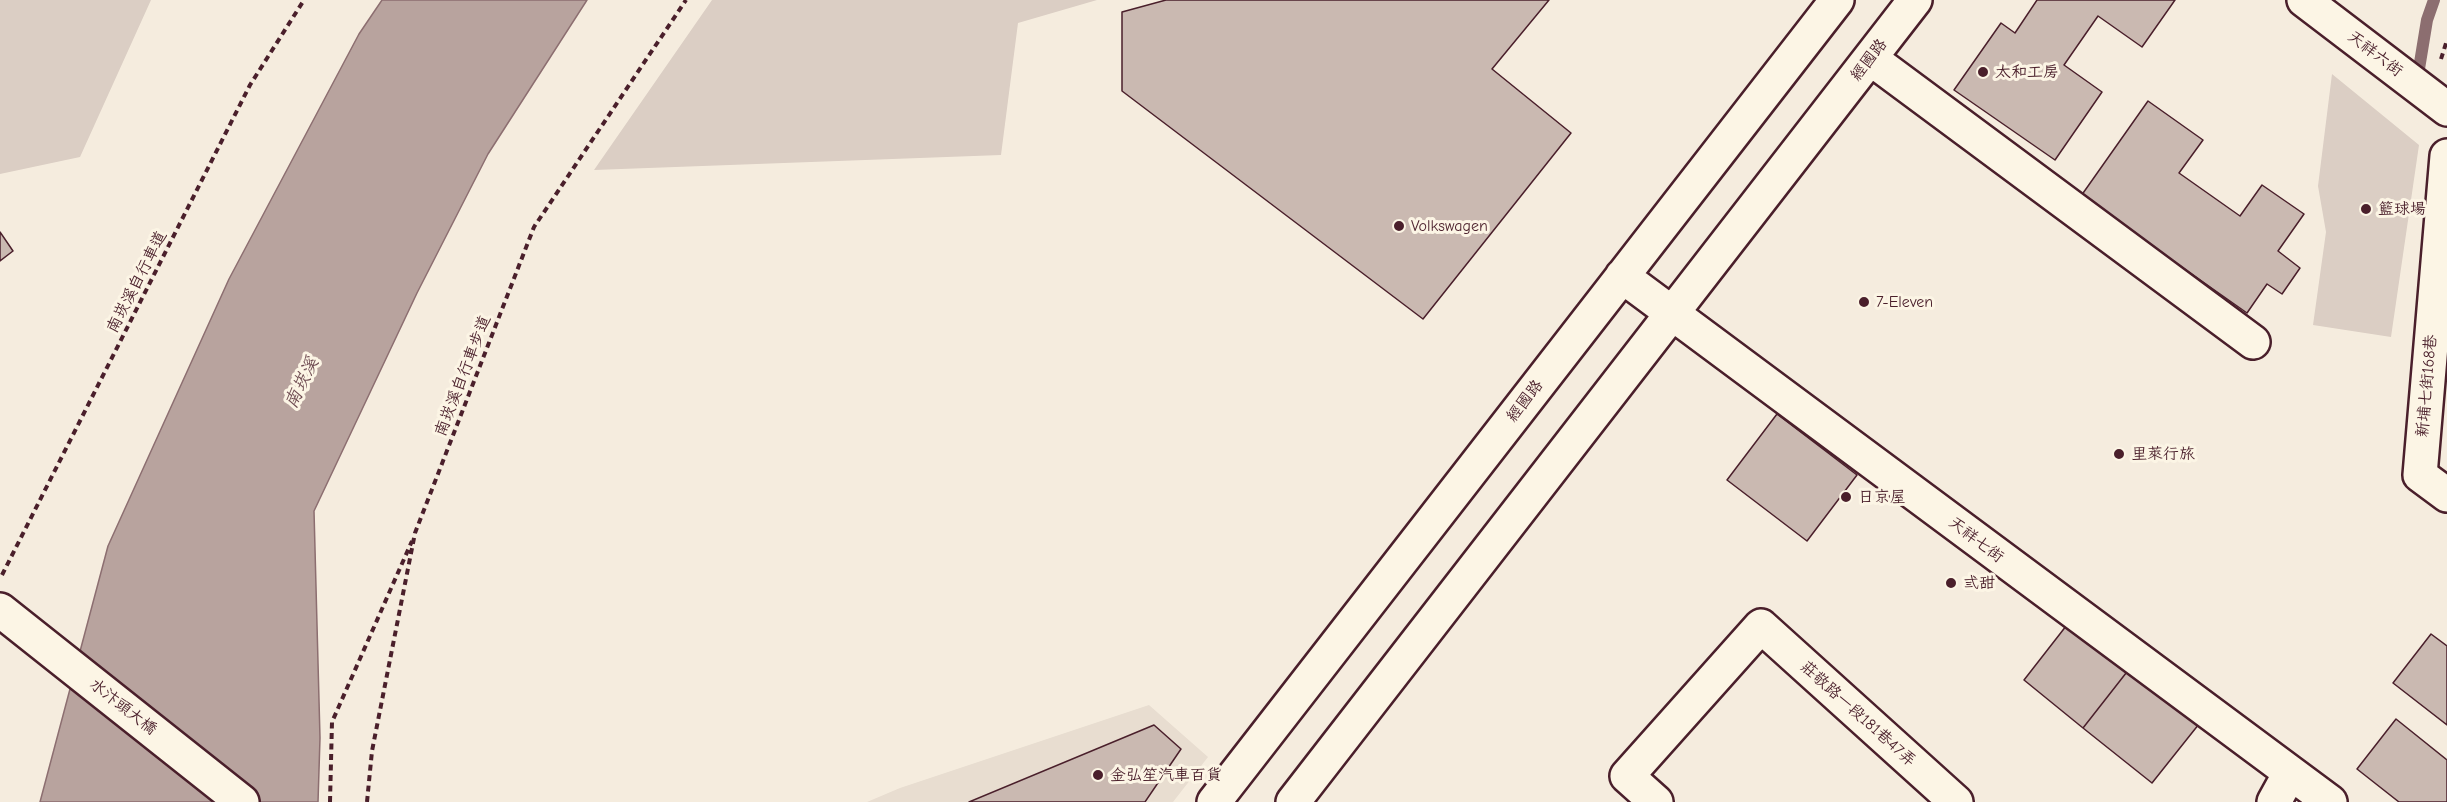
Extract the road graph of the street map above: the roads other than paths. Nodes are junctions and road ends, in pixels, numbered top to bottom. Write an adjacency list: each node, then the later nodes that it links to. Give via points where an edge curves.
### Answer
1 (1837, 0): 7 (street, 經國路)
2 (1915, 0): 4 (street, 經國路)
3 (2304, 0): 5 (street, 天祥六街)
4 (1870, 58): 8 (street, 經國路); 9 (street)
5 (2441, 104)
6 (2447, 156): 10 (street, 新埔七街168巷, via 2420,475)
7 (1622, 276): 8 (street, 天祥七街); 15 (street, 經國路)
8 (1671, 315): 12 (street, 天祥七街); 13 (street, 經國路)
9 (2253, 342)
10 (2447, 495)
11 (2, 611): 14 (street, 水汴頭大橋)
12 (2295, 776): 18 (street); 19 (street, 天祥七街)
13 (1307, 797)
14 (242, 802)
15 (1214, 802)
16 (1656, 802): 17 (street, 莊敬路一段181巷47弄, via 1627,776 1761,626)
17 (1956, 802)
18 (2274, 802)
19 (2330, 802)

